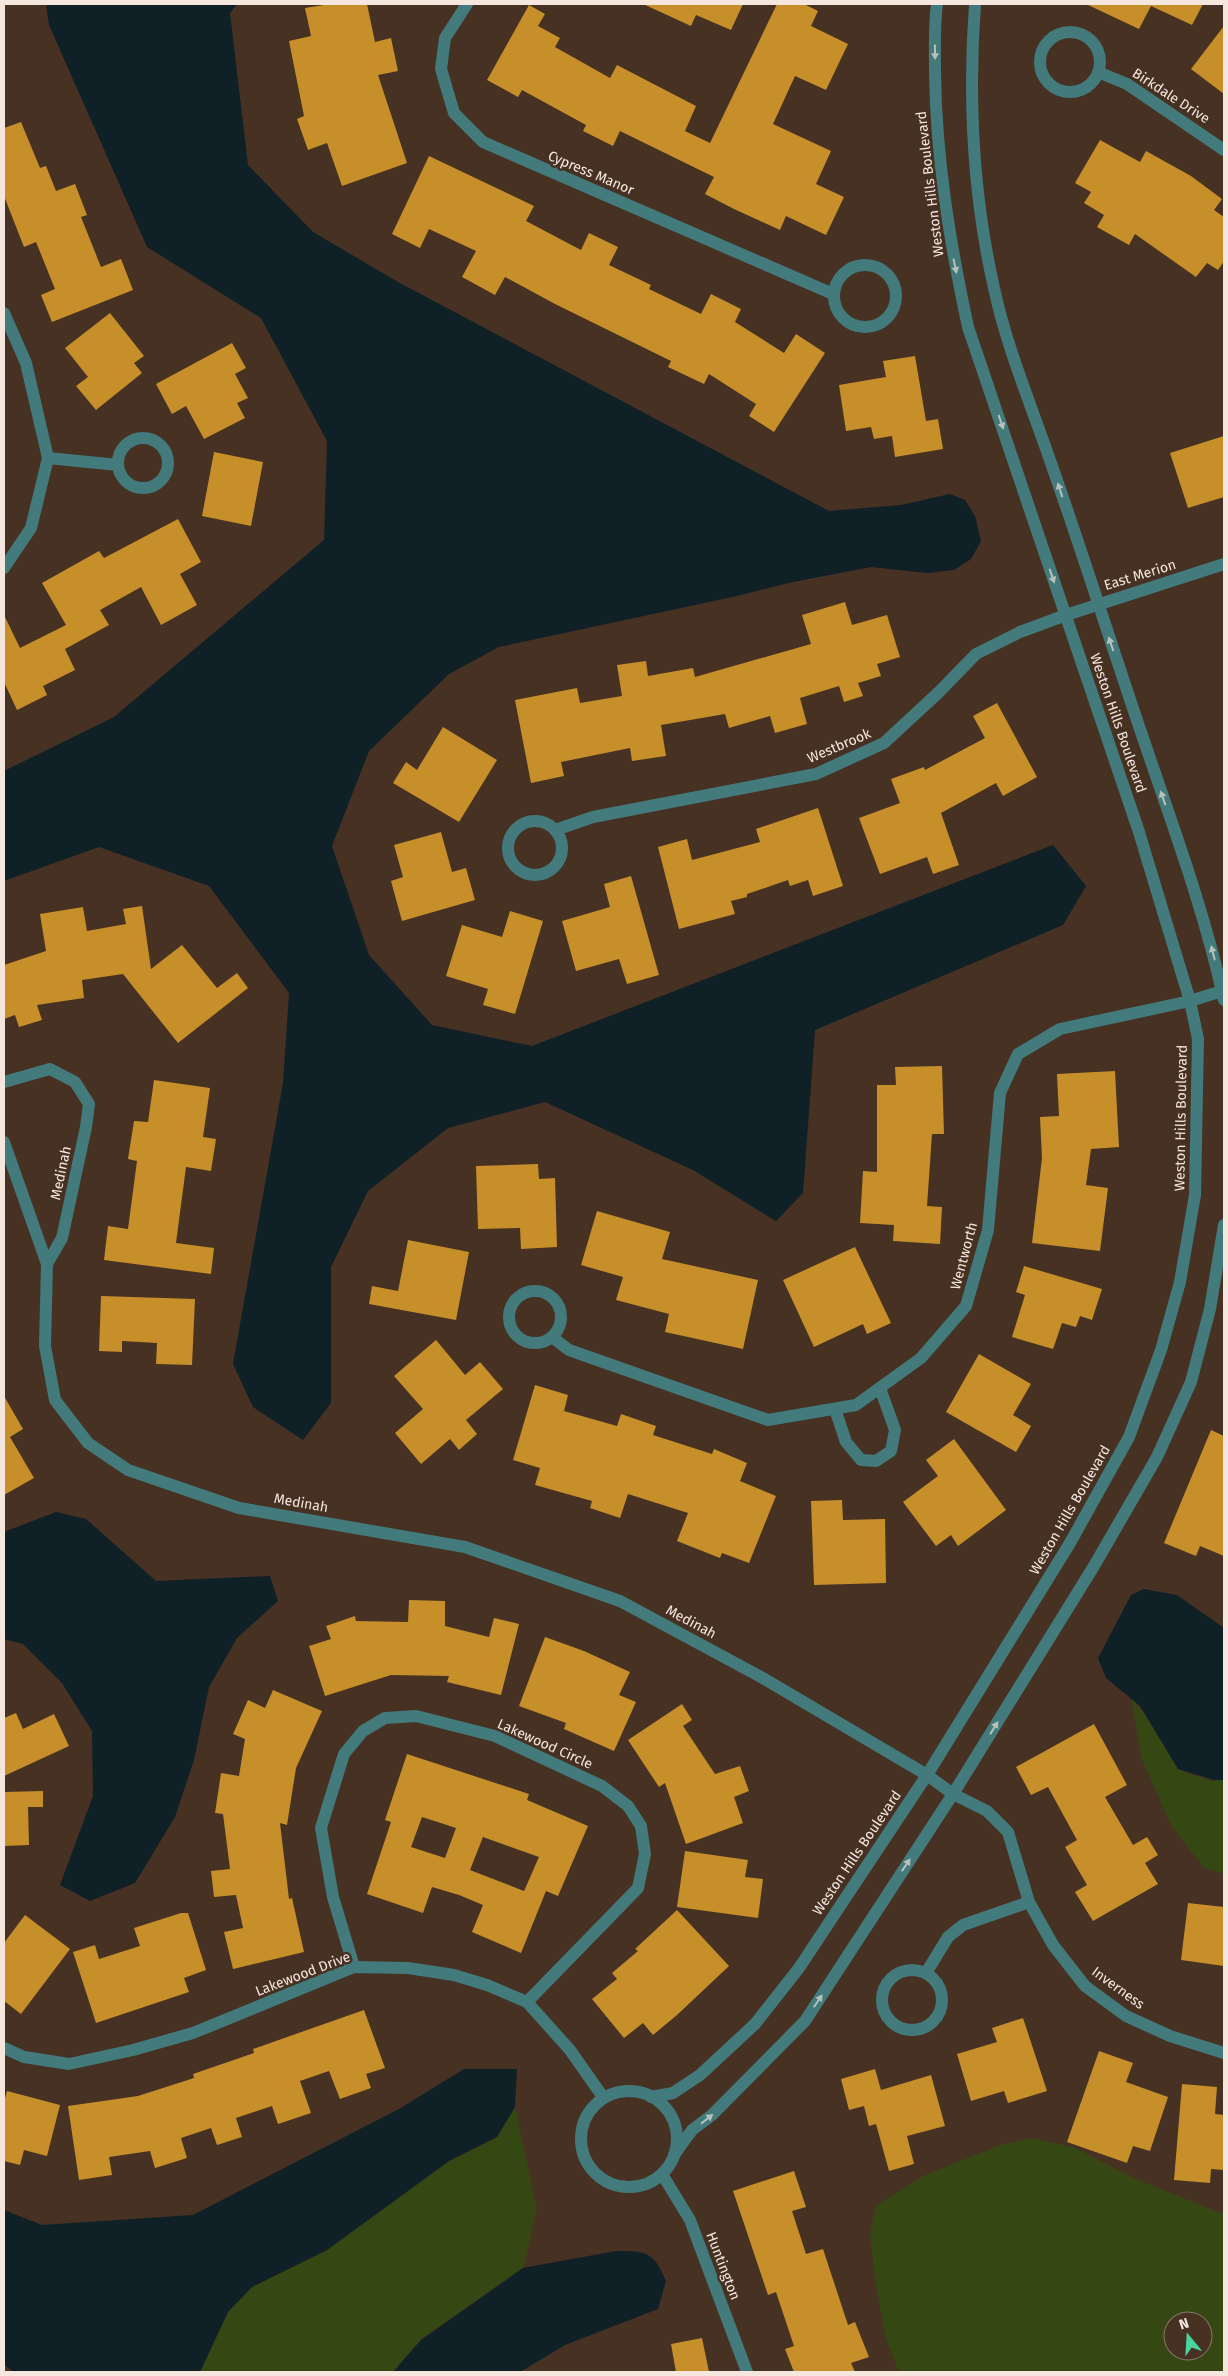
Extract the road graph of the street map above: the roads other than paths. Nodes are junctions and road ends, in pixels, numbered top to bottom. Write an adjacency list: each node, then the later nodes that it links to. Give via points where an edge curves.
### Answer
1 (466, 4): 6 (street, Cypress Manor, via 445,38 442,69 454,113 483,142)
2 (937, 4): 13 (street, Weston Hills Boulevard, one-way to 13, via 936,117 946,216 968,327)
3 (974, 4): 12 (street, Weston Hills Boulevard, one-way to 3, via 1053,466 1012,355 994,288 972,145)
4 (1098, 72): 4 (street, via 1099,54 1089,38 1080,34 1072,32 1054,37 1042,52 1045,78 1060,90 1078,90 1094,80); 5 (street, Birkdale Drive, via 1127,84)
5 (1224, 150)
6 (834, 294): 6 (street, via 835,307 841,317 851,325 863,328 886,320 897,299 889,276 879,268 867,265 844,273)
7 (4, 313): 8 (street, via 26,363)
8 (48, 458): 9 (street); 11 (street, via 31,528)
9 (118, 465)
10 (1224, 564): 12 (street, East Merion)
11 (4, 568)
12 (1098, 604): 13 (street, East Merion); 15 (street, Weston Hills Boulevard, one-way to 12, via 1212,948 1183,857)
13 (1066, 615): 14 (street, Westbrook, via 1020,632 976,654 884,743 816,774 593,817); 16 (street, Weston Hills Boulevard, via 1139,832)
14 (555, 830): 14 (street, via 537,821 517,828 508,847 515,866 534,875 553,868 560,860 562,850 561,839)
15 (1223, 996): 16 (street, Wentworth)
16 (1190, 1001): 22 (street, Wentworth, via 1060,1029 1018,1054 1000,1092 988,1230 966,1306 921,1358); 24 (street, Weston Hills Boulevard, via 1198,1039 1195,1195 1180,1282 1161,1350 1129,1436 1116,1461 1070,1543)
17 (4, 1082): 20 (street, Medinah, via 50,1069 75,1082 89,1104 62,1238)
18 (4, 1142): 20 (street)
19 (1224, 1225): 25 (street, one-way to 19, via 1094,1566 1156,1457 1191,1382 1210,1309)
20 (47, 1264): 24 (street, Medinah, via 45,1346 55,1400 88,1442 128,1470 239,1508 465,1547 620,1601 761,1677)
21 (552, 1337): 21 (street, via 561,1319 555,1300 537,1291 518,1297 509,1315 515,1334 533,1343); 23 (street, Wentworth, via 569,1350 768,1420)
22 (880, 1388): 23 (street, Wentworth, via 856,1405); 23 (street, via 895,1430 890,1451 876,1461 861,1460 846,1442)
23 (835, 1409)
24 (927, 1775): 25 (street, Inverness); 33 (street, Weston Hills Boulevard, via 799,1968 755,2024 700,2075 673,2093)
25 (953, 1794): 26 (street, Inverness, via 987,1811 1008,1832); 34 (street, one-way to 25, via 692,2130 712,2115 805,2021)
26 (1029, 1902): 28 (street, via 963,1925 948,1938); 31 (street, Inverness, via 1053,1945 1085,1986 1126,2016 1170,2036)
27 (354, 1967): 29 (street, Lakewood Drive, via 408,1968 454,1975); 29 (street, Lakewood Circle, via 333,1897 321,1828 344,1754 363,1731 385,1718 416,1716 495,1736 602,1786 628,1806 641,1826 645,1854 638,1888); 30 (street, Lakewood Drive, via 193,2033 133,2050 69,2064 24,2058)
28 (926, 1973): 28 (street, via 903,1971 886,1986 882,1997 884,2009 898,2026 910,2030 922,2028 939,2013 941,1990)
29 (527, 2002): 32 (street, Lakewood Drive, via 570,2050)
30 (4, 2048)
31 (1224, 2052)
32 (603, 2097): 33 (street, via 639,2092); 35 (street, via 591,2110 580,2140 590,2169 610,2184 628,2188 654,2181)
33 (651, 2097): 34 (street, via 665,2108 674,2124 677,2133)
34 (674, 2155): 35 (street)
35 (662, 2174): 36 (street, Huntington, via 690,2220)
36 (747, 2372)

